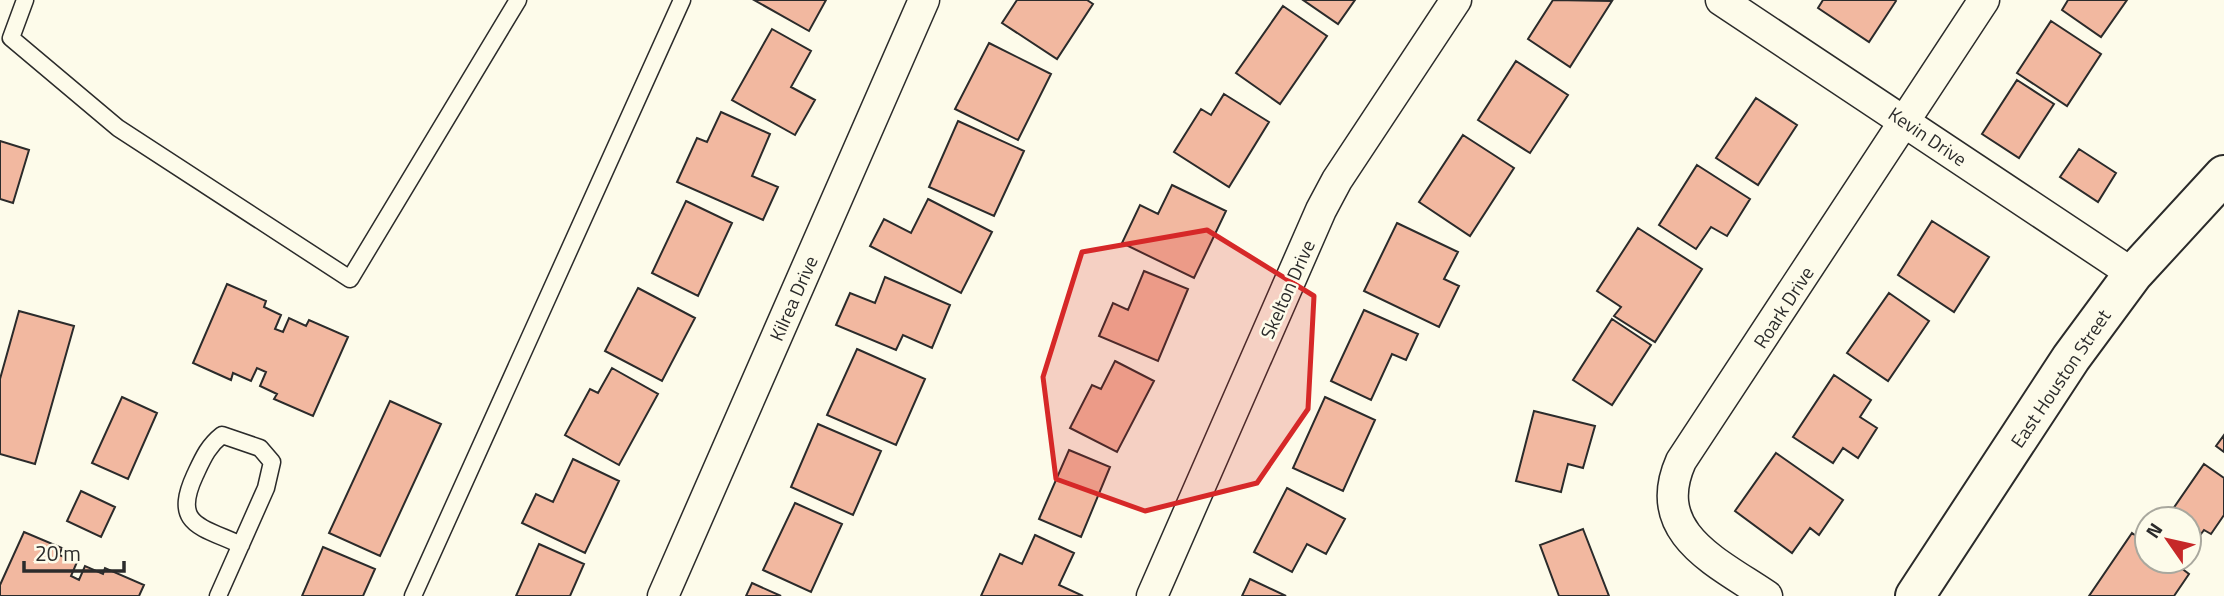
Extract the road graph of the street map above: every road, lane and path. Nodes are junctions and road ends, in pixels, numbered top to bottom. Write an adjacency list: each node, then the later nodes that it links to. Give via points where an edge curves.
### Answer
1 (25, 0): 2 (lane, via 11,38 118,128 350,279)
2 (517, 0)
3 (682, 0): 13 (lane)
4 (924, 0): 14 (street, Kilrea Drive)
5 (1456, 0): 15 (street, Skelton Drive, via 1326,200)
6 (1721, 0): 8 (street, Kevin Drive)
7 (1984, 0): 8 (street, Roark Drive)
8 (1905, 120): 10 (street, Kevin Drive); 16 (street, Roark Drive, via 1673,479 1670,498 1684,534 1714,561)
9 (2224, 175): 10 (main road, East Houston Street)
10 (2133, 274): 17 (main road, East Houston Street, via 2070,358)
11 (240, 545): 11 (lane, via 266,488 272,462 260,448 222,435 208,446 184,498 196,525); 12 (lane)
12 (218, 596)
13 (413, 596)
14 (663, 596)
15 (1152, 596)
16 (1767, 596)
17 (1915, 596)

